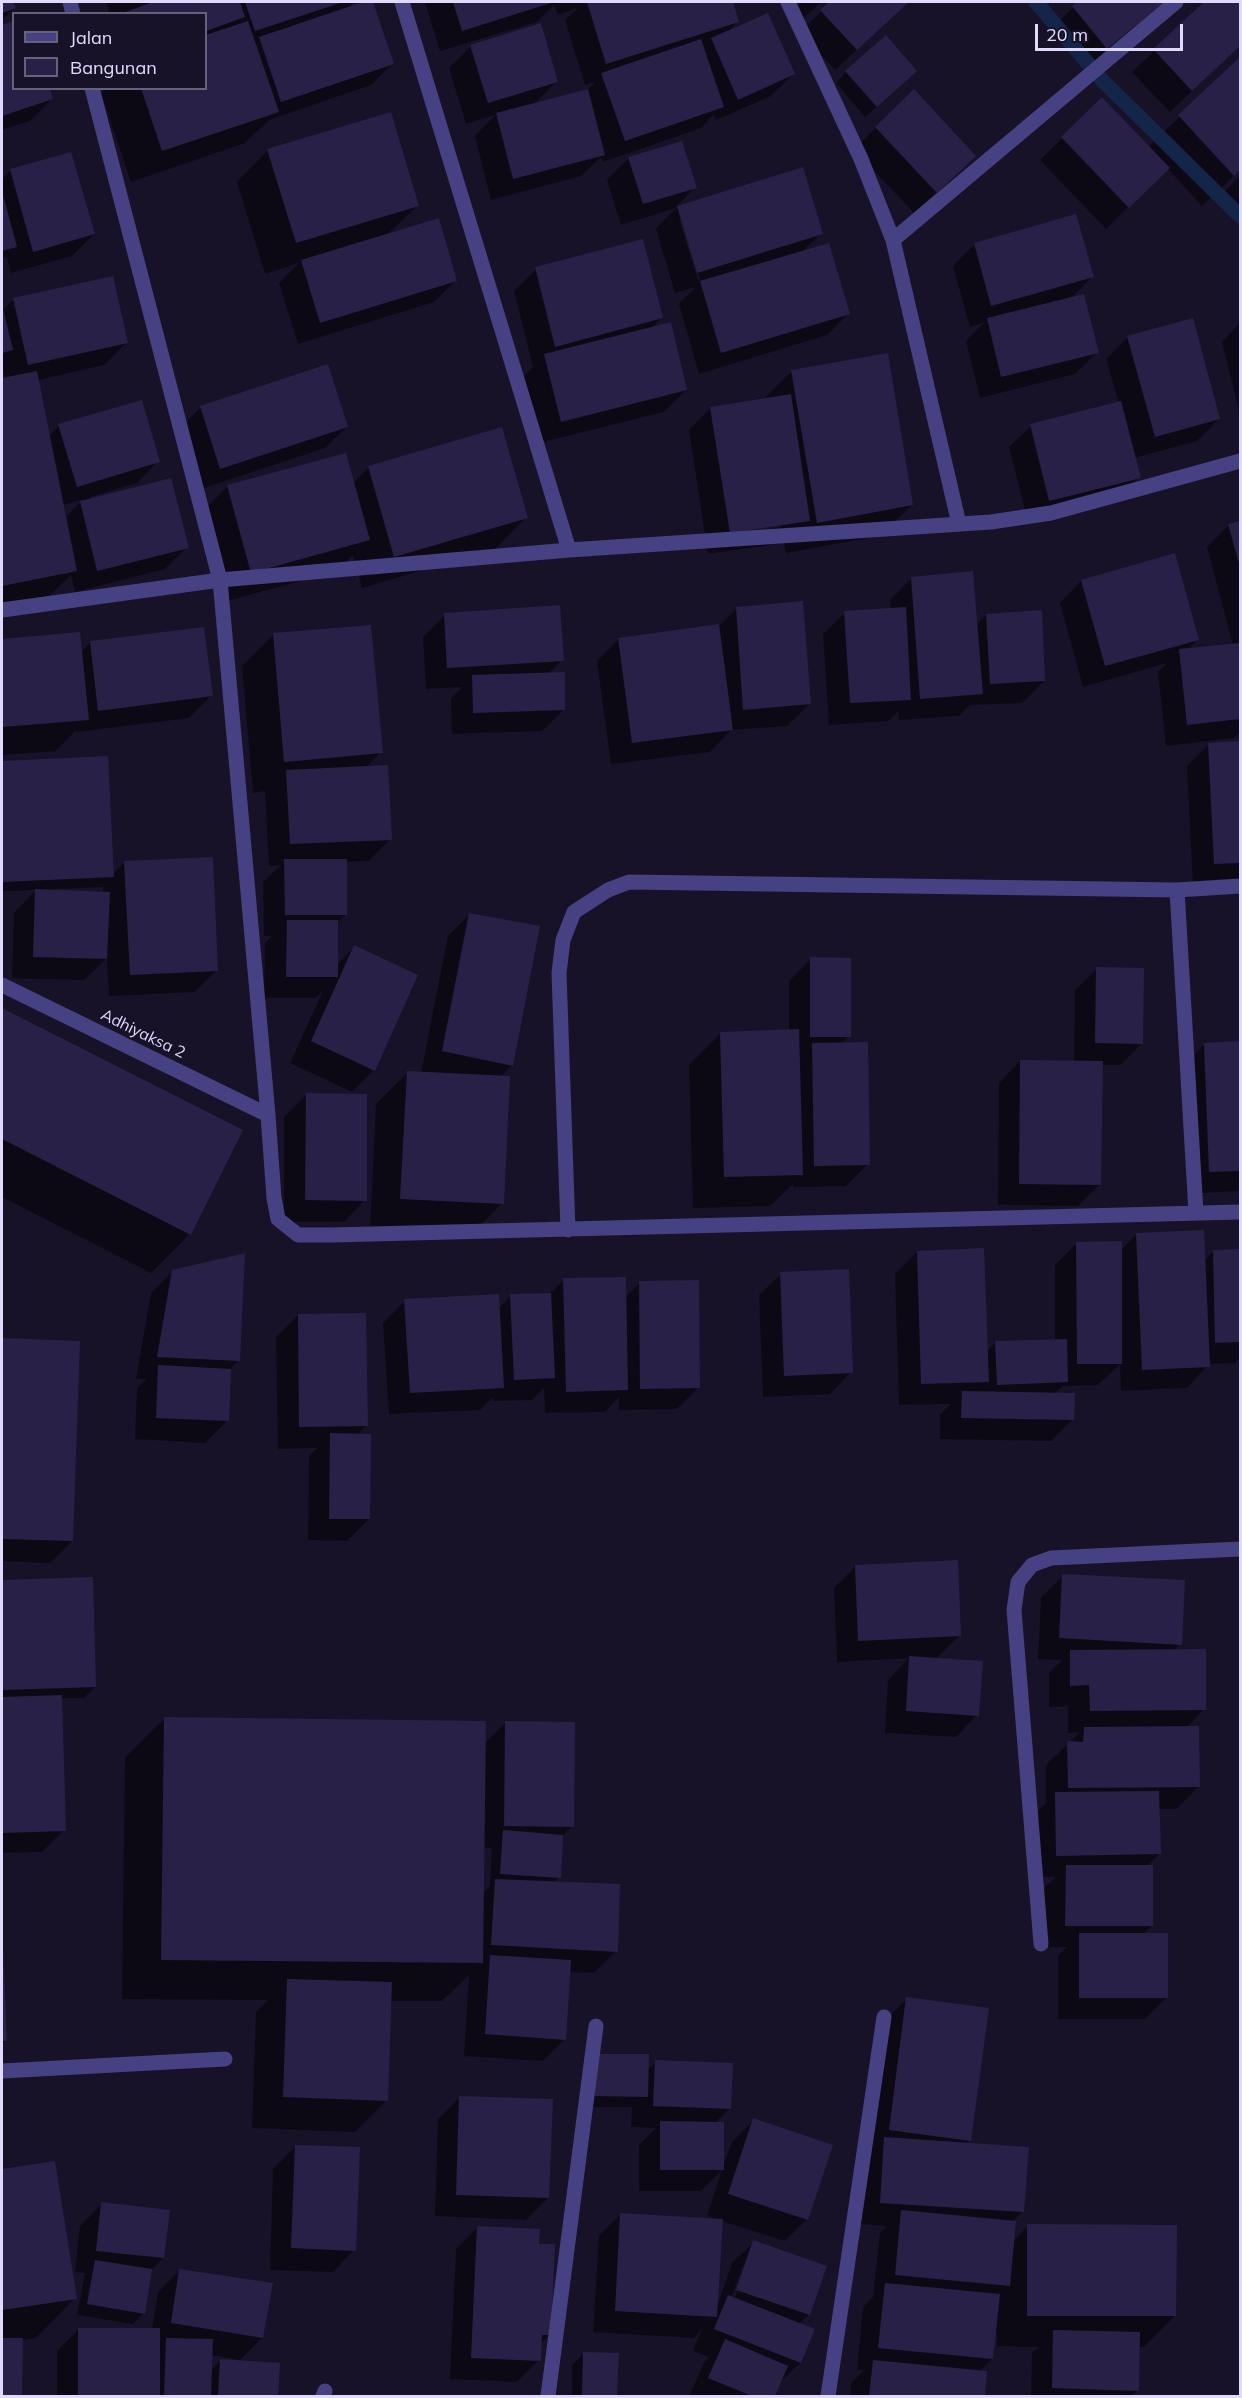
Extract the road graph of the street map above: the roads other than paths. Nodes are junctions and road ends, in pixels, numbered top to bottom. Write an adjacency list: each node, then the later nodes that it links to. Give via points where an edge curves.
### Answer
1 (402, 2): 8 (street)
2 (788, 2): 5 (street, via 861,159)
3 (1176, 2): 5 (street)
4 (93, 90): 9 (street)
5 (893, 240): 7 (street)
6 (1240, 461): 7 (street, via 1051,513)
7 (959, 524): 8 (street)
8 (569, 549): 9 (street)
9 (220, 580): 10 (street); 14 (street)
10 (2, 610)
11 (1240, 886): 12 (street)
12 (1177, 890): 16 (street); 17 (street, via 629,882 608,890 574,912 563,940 559,973)
13 (2, 985): 14 (street, Adhiyaksa 2)
14 (268, 1115): 17 (street, via 278,1219 298,1235)
15 (1240, 1212): 16 (street)
16 (1196, 1213): 17 (street)
17 (568, 1230)
18 (1240, 1549): 19 (street, via 1051,1558 1032,1565 1018,1582 1014,1610)
19 (1041, 1944)
20 (884, 2017): 25 (street)
21 (596, 2026): 24 (street)
22 (225, 2059): 23 (street)
23 (2, 2071)
24 (548, 2397)
25 (828, 2397)

